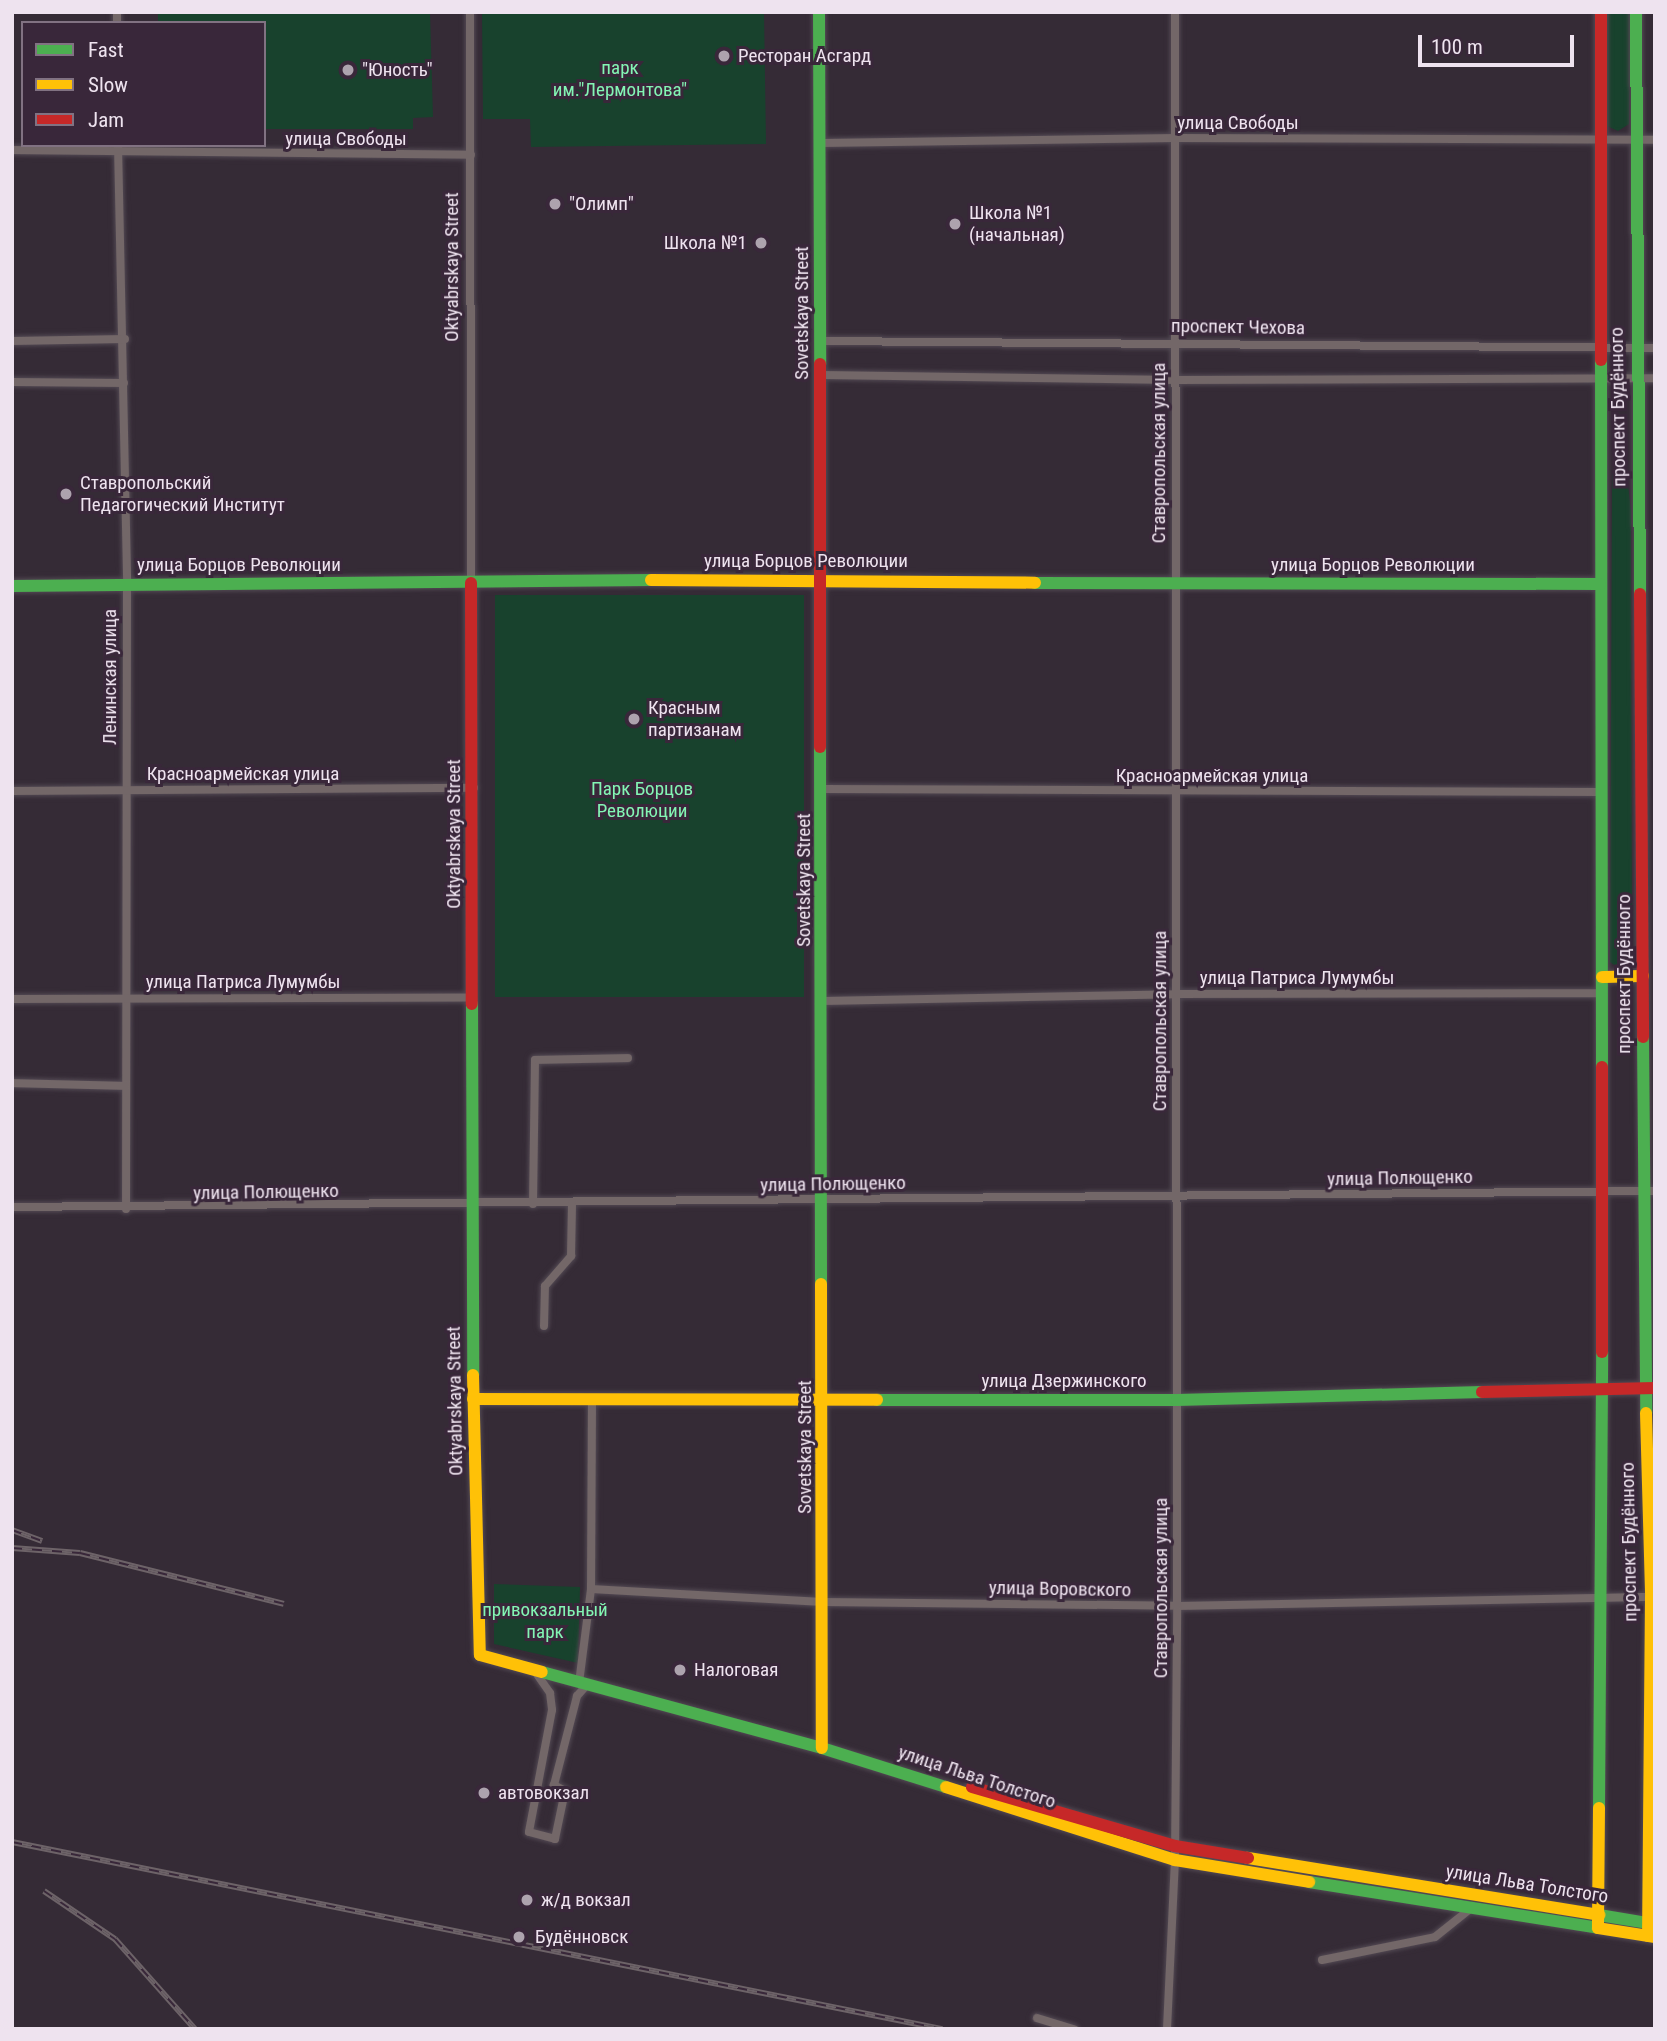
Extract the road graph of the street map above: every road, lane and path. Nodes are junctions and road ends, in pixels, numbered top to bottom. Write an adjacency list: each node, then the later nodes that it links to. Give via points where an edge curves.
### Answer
1 (470, 12): 13 (street, Oktyabrskaya Street)
2 (819, 12): 10 (main road, Sovetskaya Street)
3 (1175, 12): 6 (street, Ставропольская улица)
4 (1601, 12): 9 (main road, проспект Будённого)
5 (1636, 12): 7 (main road, проспект Будённого)
6 (1176, 138): 9 (street, улица Свободы); 10 (street, улица Свободы); 17 (street, Ставропольская улица)
7 (1635, 140): 8 (street, улица Свободы); 9 (street, улица Свободы); 18 (main road, проспект Будённого)
8 (1655, 140)
9 (1601, 141): 20 (main road, проспект Будённого)
10 (821, 143): 16 (main road, Sovetskaya Street)
11 (12, 150): 12 (street, улица Свободы)
12 (118, 150): 13 (street, улица Свободы); 14 (street, Ленинская улица)
13 (471, 155): 29 (street, Oktyabrskaya Street)
14 (125, 339): 15 (street); 27 (street, Ленинская улица)
15 (12, 341)
16 (821, 341): 17 (street, проспект Чехова); 21 (main road, Sovetskaya Street)
17 (1176, 342): 20 (street, проспект Чехова); 25 (street, Ставропольская улица)
18 (1637, 347): 19 (street, проспект Чехова); 20 (street, проспект Чехова); 23 (main road, проспект Будённого)
19 (1655, 348)
20 (1601, 349): 22 (main road, проспект Будённого)
21 (822, 375): 25 (street); 28 (main road, Sovetskaya Street)
22 (1601, 378): 23 (street); 25 (street); 30 (main road, проспект Будённого)
23 (1637, 378): 24 (street); 40 (main road, проспект Будённого)
24 (1655, 378)
25 (1175, 380): 32 (street, Ставропольская улица)
26 (12, 382): 27 (street)
27 (124, 383): 31 (street, Ленинская улица)
28 (822, 579): 29 (main road, улица Борцов Революции); 32 (main road, улица Борцов Революции); 35 (main road, Sovetskaya Street)
29 (471, 583): 31 (main road, улица Борцов Революции); 34 (main road, Oktyabrskaya Street)
30 (1600, 584): 32 (main road, улица Борцов Революции); 39 (main road, проспект Будённого)
31 (127, 585): 33 (main road, улица Борцов Революции); 36 (street, Ленинская улица)
32 (1174, 585): 38 (street, Ставропольская улица)
33 (12, 586)
34 (474, 788): 36 (street, Красноармейская улица); 44 (main road, Oktyabrskaya Street)
35 (823, 789): 38 (street, Красноармейская улица); 47 (main road, Sovetskaya Street)
36 (126, 790): 37 (street, Красноармейская улица); 45 (street, Ленинская улица)
37 (12, 791)
38 (1175, 792): 39 (street, Красноармейская улица); 43 (street, Ставропольская улица)
39 (1601, 792): 41 (main road, проспект Будённого)
40 (1643, 976): 41 (main road); 52 (main road, проспект Будённого)
41 (1602, 977): 42 (main road, проспект Будённого)
42 (1602, 993): 43 (street, улица Патриса Лумумбы); 51 (main road, проспект Будённого)
43 (1176, 994): 47 (street, улица Патриса Лумумбы); 53 (street, Ставропольская улица)
44 (473, 997): 45 (street, улица Патриса Лумумбы); 57 (main road, Oktyabrskaya Street)
45 (127, 998): 46 (street, улица Патриса Лумумбы); 50 (street, Ленинская улица)
46 (12, 999)
47 (823, 1001): 54 (main road, Sovetskaya Street)
48 (628, 1058): 56 (street, via 536,1060)
49 (12, 1083): 50 (street)
50 (126, 1086): 59 (street, Ленинская улица)
51 (1601, 1191): 52 (street, улица Полющенко); 53 (street, улица Полющенко); 61 (main road, проспект Будённого)
52 (1649, 1191): 62 (main road, проспект Будённого)
53 (1177, 1196): 54 (street, улица Полющенко); 64 (street, Ставропольская улица)
54 (823, 1200): 55 (street, улица Полющенко); 66 (main road, Sovetskaya Street)
55 (572, 1203): 56 (street, улица Полющенко); 60 (street, via 571,1256 545,1286)
56 (533, 1204): 57 (street, улица Полющенко)
57 (473, 1205): 59 (street, улица Полющенко); 63 (main road, Oktyabrskaya Street)
58 (12, 1207): 59 (street, улица Полющенко)
59 (126, 1209)
60 (544, 1326)
61 (1600, 1388): 62 (main road, улица Дзержинского); 64 (main road, улица Дзержинского); 68 (main road, проспект Будённого)
62 (1650, 1388): 69 (main road, проспект Будённого)
63 (473, 1399): 65 (main road, улица Дзержинского); 72 (main road, Oktyabrskaya Street)
64 (1177, 1400): 66 (main road, улица Дзержинского); 71 (street, Ставропольская улица)
65 (592, 1401): 66 (main road, улица Дзержинского); 67 (street)
66 (824, 1402): 70 (main road, Sovetskaya Street)
67 (591, 1589): 70 (street, улица Воровского); 74 (street)
68 (1602, 1595): 69 (street, улица Воровского); 71 (street, улица Воровского); 79 (main road, проспект Будённого)
69 (1653, 1597): 80 (main road, проспект Будённого)
70 (823, 1602): 71 (street, улица Воровского); 75 (main road, Sovetskaya Street)
71 (1177, 1606): 76 (street, Ставропольская улица)
72 (480, 1655): 73 (main road, улица Льва Толстого)
73 (534, 1670): 74 (main road, улица Льва Толстого); 74 (street, via 551,1693 552,1710 529,1832 555,1839 565,1791 554,1786)
74 (583, 1684): 75 (main road, улица Льва Толстого)
75 (822, 1745): 76 (main road, улица Льва Толстого); 77 (main road, улица Льва Толстого)
76 (1175, 1846): 77 (street, Ставропольская улица); 79 (main road, улица Льва Толстого)
77 (1175, 1860): 78 (main road, улица Льва Толстого); 84 (street, Ставропольская улица)
78 (1469, 1910): 79 (main road, улица Льва Толстого); 81 (street, улица Льва Толстого, via 1435,1937)
79 (1598, 1922): 80 (main road, улица Льва Толстого)
80 (1651, 1930)
81 (1321, 1960)
82 (1037, 2018): 83 (street)
83 (1074, 2029)
84 (1167, 2029)

